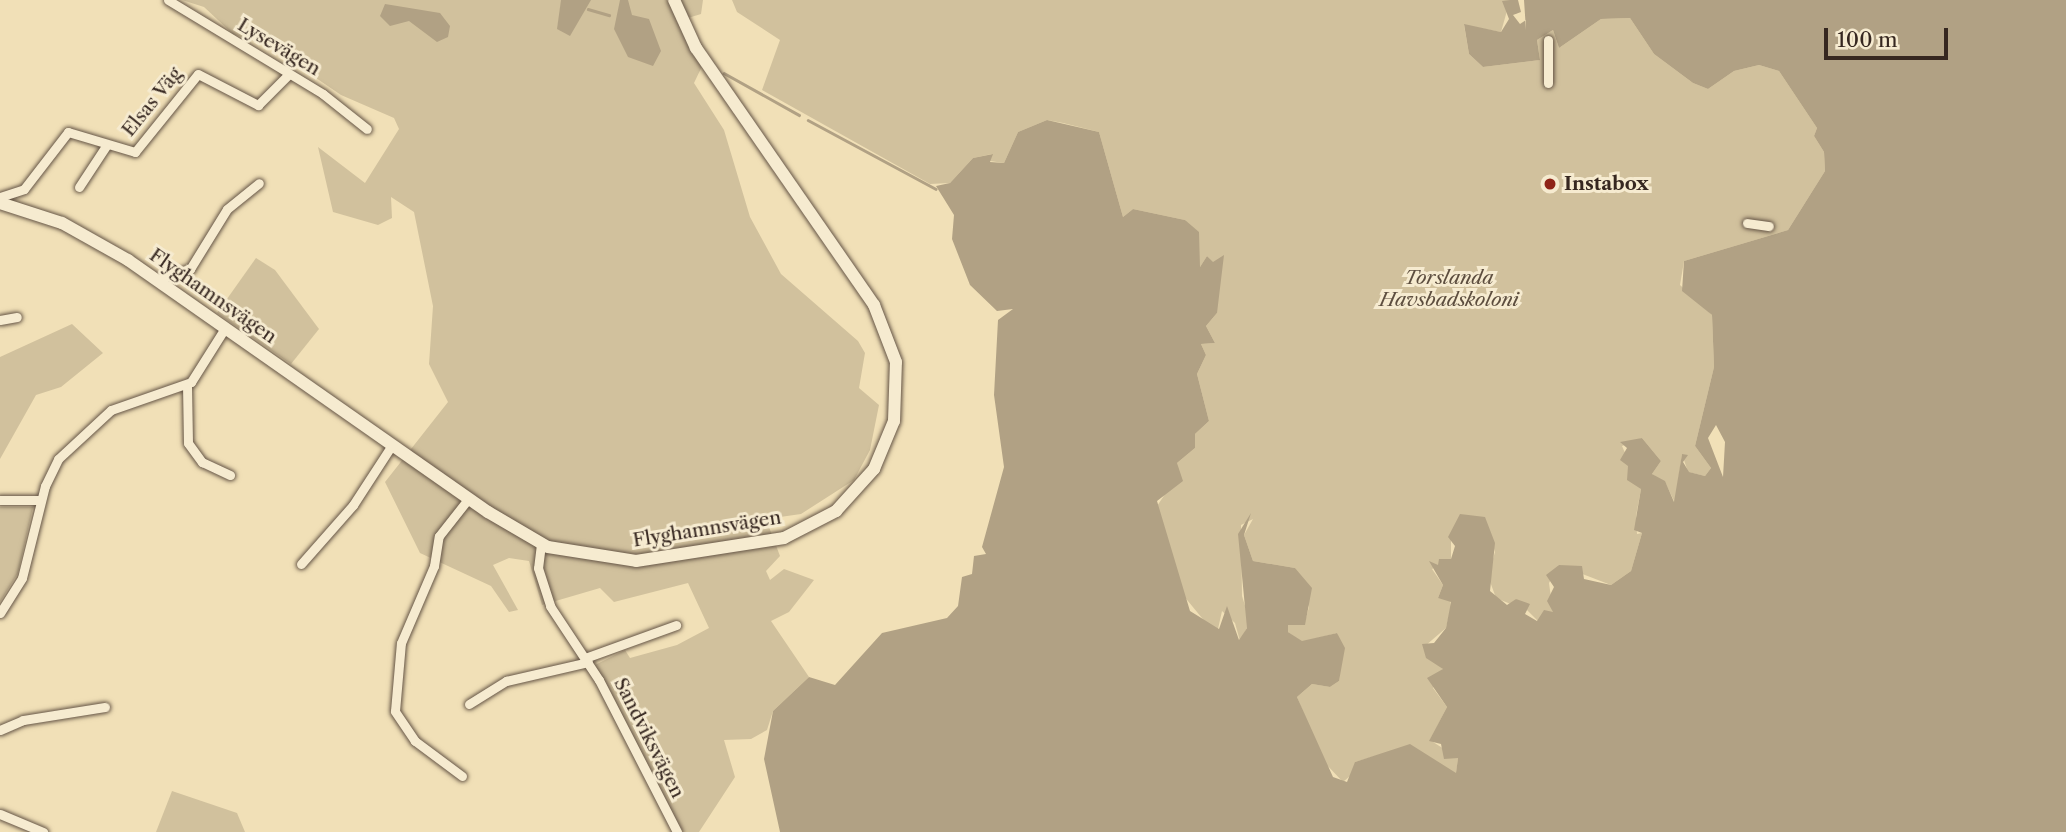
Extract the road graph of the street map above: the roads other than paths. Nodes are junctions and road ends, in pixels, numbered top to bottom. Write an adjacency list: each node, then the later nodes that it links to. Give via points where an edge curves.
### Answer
1 (168, 0): 4 (street, Lysevägen)
2 (674, 0): 24 (street, Flyghamnsvägen, via 696,48 879,313 896,362 894,421 862,486 836,511 793,535 636,561 577,555)
3 (1548, 40): 5 (street)
4 (288, 75): 6 (street, Lysevägen); 7 (street, Elsas Väg, via 258,105 198,74 139,149 130,153)
5 (1548, 83)
6 (366, 130)
7 (106, 146): 9 (street, Elsas Väg); 10 (street, Elsas Väg, via 68,132 24,189)
8 (259, 183): 14 (street, via 228,209 190,269)
9 (79, 187)
10 (0, 197)
11 (0, 203): 14 (street, Flyghamnsvägen, via 82,233)
12 (1747, 223): 13 (street)
13 (1769, 226)
14 (156, 280): 17 (street, Flyghamnsvägen)
15 (17, 317): 16 (street)
16 (0, 320)
17 (225, 328): 18 (street); 19 (street, Flyghamnsvägen)
18 (187, 385): 20 (street, via 188,443 201,462); 23 (street, via 134,398 91,424 58,459)
19 (391, 445): 21 (street, Flyghamnsvägen); 25 (street, via 354,505)
20 (230, 475)
21 (469, 498): 24 (street, Flyghamnsvägen); 32 (street, via 439,536 434,566 401,643 394,711 415,741)
22 (0, 500): 23 (street)
23 (41, 500): 26 (street, via 22,578)
24 (541, 544): 28 (street, Sandviksvägen, via 544,591)
25 (301, 564)
26 (0, 613)
27 (676, 625): 28 (street, Sandviksvägen)
28 (586, 660): 29 (street, Sandviksvägen, via 506,681); 35 (street, Sandviksvägen)
29 (469, 704)
30 (105, 707): 31 (street, via 23,720)
31 (0, 730)
32 (462, 776)
33 (0, 816): 34 (street)
34 (43, 832)
35 (677, 832)

